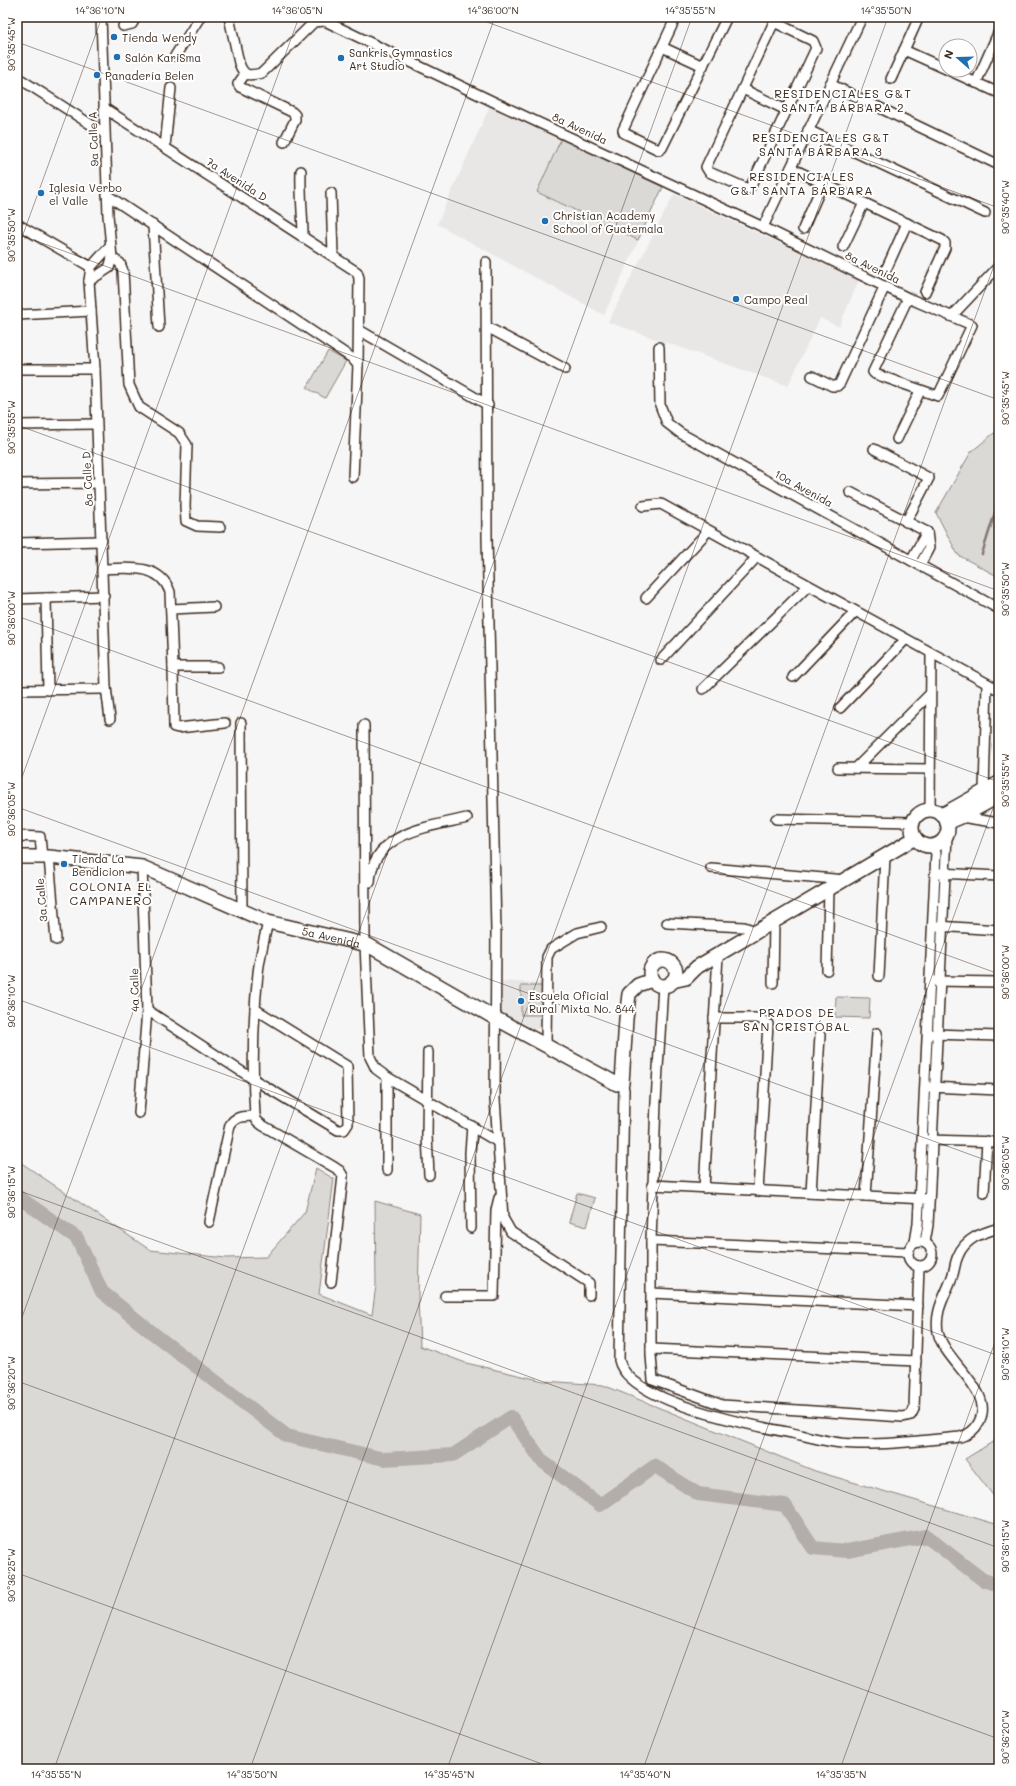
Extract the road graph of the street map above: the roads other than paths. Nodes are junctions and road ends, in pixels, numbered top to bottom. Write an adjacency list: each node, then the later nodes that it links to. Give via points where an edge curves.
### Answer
1 (136, 17): 11 (street, via 132,24)
2 (200, 17): 15 (street)
3 (229, 17): 18 (street, via 239,63)
4 (676, 17): 13 (street)
5 (726, 17): 16 (street)
6 (786, 17): 10 (street)
7 (862, 17): 23 (street)
8 (919, 17): 14 (street)
9 (99, 18): 27 (street, 9a Calle A)
10 (777, 22): 25 (street); 28 (street, via 813,41 816,48)
11 (123, 26)
12 (999, 31): 22 (street)
13 (662, 47): 16 (street); 16 (street, via 623,132 659,150)
14 (904, 50): 17 (street); 21 (street)
15 (175, 56)
16 (703, 66)
17 (938, 66)
18 (245, 74): 31 (street, via 238,84 240,87 295,115); 44 (street, 8a Avenida, via 262,73 314,22 325,21)
19 (17, 77): 30 (street)
20 (965, 78): 22 (street)
21 (891, 79)
22 (976, 83): 26 (street)
23 (830, 84): 29 (street); 33 (street)
24 (171, 88): 32 (street)
25 (743, 89): 28 (street); 28 (street, via 706,167 709,172 748,190)
26 (999, 94)
27 (104, 108): 30 (street, 9a Calle A); 32 (street, 7a Avenida D)
28 (786, 110)
29 (808, 130): 34 (street); 40 (street)
30 (104, 133): 38 (street, 9a Calle A)
31 (284, 142)
32 (165, 147): 46 (street, 7a Avenida D)
33 (999, 165)
34 (791, 168): 36 (street); 44 (street)
35 (301, 171): 46 (street)
36 (823, 183): 39 (street); 45 (street)
37 (331, 193): 49 (street)
38 (107, 195): 43 (street); 47 (street, 9a Calle A)
39 (864, 203): 41 (street); 48 (street)
40 (984, 213)
41 (907, 223): 54 (street); 57 (street, via 946,243)
42 (17, 224): 53 (street)
43 (153, 225): 62 (street); 66 (street, via 352,358)
44 (763, 226): 56 (street, 8a Avenida)
45 (803, 229)
46 (303, 238): 49 (street, 7a Avenida D)
47 (110, 246): 50 (street, 9a Calle A); 53 (street)
48 (843, 247)
49 (332, 255): 64 (street, 7a Avenida D, via 357,272)
50 (112, 258): 55 (street, via 109,268); 83 (street, 9a Calle A, via 120,263 123,271 129,385 139,407 179,433 187,445 186,521 197,526)
51 (486, 262): 63 (street)
52 (999, 266): 61 (street)
53 (91, 267): 55 (street, 8a Calle D)
54 (885, 272)
55 (89, 281): 59 (street, 8a Calle D)
56 (885, 286): 58 (street, 8a Avenida); 70 (street, via 840,383 832,386)
57 (925, 292)
58 (908, 298): 61 (street, 8a Avenida); 71 (street, via 873,372)
59 (91, 311): 60 (street); 67 (street, 8a Calle D)
60 (17, 315)
61 (952, 316): 71 (street, 8a Avenida, via 972,325 940,395)
62 (159, 327)
63 (487, 327): 68 (street); 72 (street)
64 (359, 330): 66 (street); 72 (street)
65 (659, 347): 89 (street, 10a Avenida, via 660,405 667,423 680,433)
66 (358, 365): 77 (street)
67 (95, 369): 69 (street); 73 (street, 8a Calle D)
68 (565, 369)
69 (17, 370)
70 (812, 376)
71 (920, 390): 75 (street)
72 (488, 405): 167 (street, via 487,538 496,931)
73 (96, 424): 74 (street); 78 (street, 8a Calle D)
74 (17, 425)
75 (897, 439)
76 (874, 449): 82 (street, via 929,478)
77 (352, 477)
78 (99, 483): 79 (street); 86 (street, 8a Calle D)
79 (17, 484)
80 (850, 492): 82 (street)
81 (643, 506): 84 (street, via 661,504)
82 (906, 522): 85 (street)
83 (220, 527)
84 (708, 531): 88 (street); 95 (street)
85 (927, 532): 89 (street); 90 (street, via 929,548)
86 (102, 541): 87 (street); 91 (street, 8a Calle D)
87 (17, 543)
88 (756, 558): 92 (street); 103 (street)
89 (911, 560): 90 (street, 10a Avenida)
90 (920, 565): 99 (street, 10a Avenida)
91 (103, 569): 93 (street, 8a Calle D); 98 (street, via 136,568 156,574 166,582 170,592)
92 (808, 586): 100 (street); 109 (street)
93 (104, 596): 94 (street); 108 (street, 8a Calle D)
94 (46, 598): 96 (street); 111 (street)
95 (646, 598)
96 (17, 599)
97 (214, 607): 98 (street)
98 (171, 609): 104 (street)
99 (999, 609)
100 (855, 612): 101 (street); 106 (street)
101 (905, 640): 102 (street); 114 (street)
102 (931, 654): 107 (street); 113 (street)
103 (661, 660)
104 (173, 667): 105 (street); 116 (street, via 174,727)
105 (218, 667)
106 (794, 677)
107 (987, 684): 112 (street); 124 (street)
108 (105, 688): 111 (street); 115 (street, 8a Calle D)
109 (703, 689)
110 (17, 690): 111 (street)
111 (48, 690)
112 (999, 690)
113 (930, 694): 120 (street); 121 (street)
114 (840, 708)
115 (110, 719)
116 (225, 722)
117 (241, 723): 144 (street)
118 (364, 725): 154 (street)
119 (838, 768): 120 (street)
120 (856, 768): 121 (street)
121 (929, 769): 128 (street)
122 (999, 783): 124 (street)
123 (999, 796): 124 (street)
124 (985, 797): 125 (street); 128 (street)
125 (962, 817): 128 (street); 130 (street)
126 (467, 818): 154 (street, via 410,831 390,842 382,851 371,872)
127 (776, 819): 129 (street)
128 (941, 821): 129 (street, via 920,813); 133 (street, via 941,843); 140 (street)
129 (913, 822): 132 (street, via 912,833)
130 (999, 823)
131 (17, 836): 136 (street, 3a Calle, via 40,837)
132 (915, 838): 133 (street, via 922,845); 134 (street)
133 (932, 846): 139 (street, via 936,853)
134 (886, 856): 142 (street); 159 (street)
135 (17, 857): 136 (street, 5a Avenida)
136 (46, 857): 137 (street, 5a Avenida); 153 (street, 3a Calle)
137 (142, 867): 144 (street, 5a Avenida); 166 (street, 4a Calle)
138 (711, 868): 142 (street)
139 (934, 873): 140 (street); 148 (street)
140 (944, 873): 141 (street); 149 (street)
141 (999, 876)
142 (845, 880): 143 (street)
143 (829, 890): 146 (street); 158 (street)
144 (242, 911): 145 (street, 5a Avenida)
145 (268, 922): 154 (street, 5a Avenida); 165 (street, via 258,972)
146 (774, 922): 152 (street); 164 (street)
147 (667, 923): 152 (street, via 744,927)
148 (931, 926): 149 (street); 160 (street)
149 (941, 926): 151 (street); 162 (street)
150 (601, 927): 174 (street, via 577,933 548,953)
151 (999, 930)
152 (758, 932): 155 (street)
153 (56, 940)
154 (366, 945): 167 (street, 5a Avenida); 176 (street, via 370,1057 376,1070)
155 (718, 956): 157 (street); 168 (street)
156 (674, 968): 157 (street); 161 (street, via 675,974); 161 (street, via 668,961 660,960 653,964 650,972)
157 (697, 968): 161 (street, via 686,978)
158 (827, 970)
159 (879, 976)
160 (929, 980): 162 (street); 170 (street)
161 (660, 981): 178 (street, via 636,981 628,986 622,1028); 194 (street)
162 (939, 981): 163 (street); 171 (street)
163 (999, 982)
164 (774, 983)
165 (255, 1009): 177 (street); 177 (street, via 347,1066 348,1124 344,1130 338,1130)
166 (148, 1010): 177 (street); 183 (street, 4a Calle)
167 (495, 1018): 174 (street, 5a Avenida); 189 (street)
168 (714, 1018): 195 (street); 196 (street, via 759,1018 768,1024)
169 (877, 1033): 199 (street)
170 (926, 1034): 171 (street); 180 (street)
171 (936, 1034): 173 (street); 179 (street)
172 (820, 1035): 197 (street)
173 (999, 1036)
174 (546, 1046): 178 (street, 5a Avenida, via 617,1084)
175 (428, 1052): 182 (street)
176 (386, 1077): 182 (street); 191 (street)
177 (253, 1079): 184 (street)
178 (622, 1083): 204 (street, via 624,1090 619,1360 627,1375 649,1391 692,1410 834,1442 889,1444 960,1437 971,1432 981,1418 983,1403 943,1345 938,1332 938,1313 957,1258 964,1246 979,1234)
179 (934, 1087): 180 (street); 181 (street); 187 (street)
180 (924, 1088): 186 (street)
181 (999, 1090)
182 (428, 1100): 185 (street); 192 (street)
183 (139, 1113)
184 (255, 1116): 202 (street, via 238,1117 230,1124); 210 (street, via 262,1125 334,1167 343,1176)
185 (472, 1126): 189 (street); 203 (street)
186 (922, 1139): 187 (street); 200 (street)
187 (932, 1140): 188 (street); 201 (street)
188 (987, 1141): 190 (street); 198 (street)
189 (498, 1142): 193 (street)
190 (999, 1142)
191 (387, 1170)
192 (429, 1175)
193 (501, 1184): 212 (street, via 503,1218 511,1232 589,1283); 213 (street, via 496,1210 494,1296)
194 (652, 1185): 195 (street); 205 (street)
195 (704, 1188): 196 (street)
196 (758, 1191): 197 (street)
197 (811, 1193): 199 (street)
198 (984, 1193)
199 (866, 1196): 200 (street)
200 (919, 1199): 201 (street); 206 (street)
201 (929, 1199): 207 (street)
202 (209, 1222)
203 (471, 1228)
204 (999, 1228)
205 (651, 1240): 208 (street); 211 (street)
206 (915, 1242): 207 (street); 208 (street)
207 (925, 1242): 209 (street, via 931,1247 933,1255 927,1264)
208 (908, 1252): 209 (street, via 912,1263)
209 (919, 1266): 214 (street)
210 (331, 1282)
211 (651, 1293): 214 (street); 215 (street)
212 (589, 1295)
213 (445, 1296)
214 (918, 1306): 216 (street)
215 (651, 1349): 216 (street); 216 (street, via 653,1380 722,1405 903,1417 911,1414 914,1409)
216 (916, 1361)

